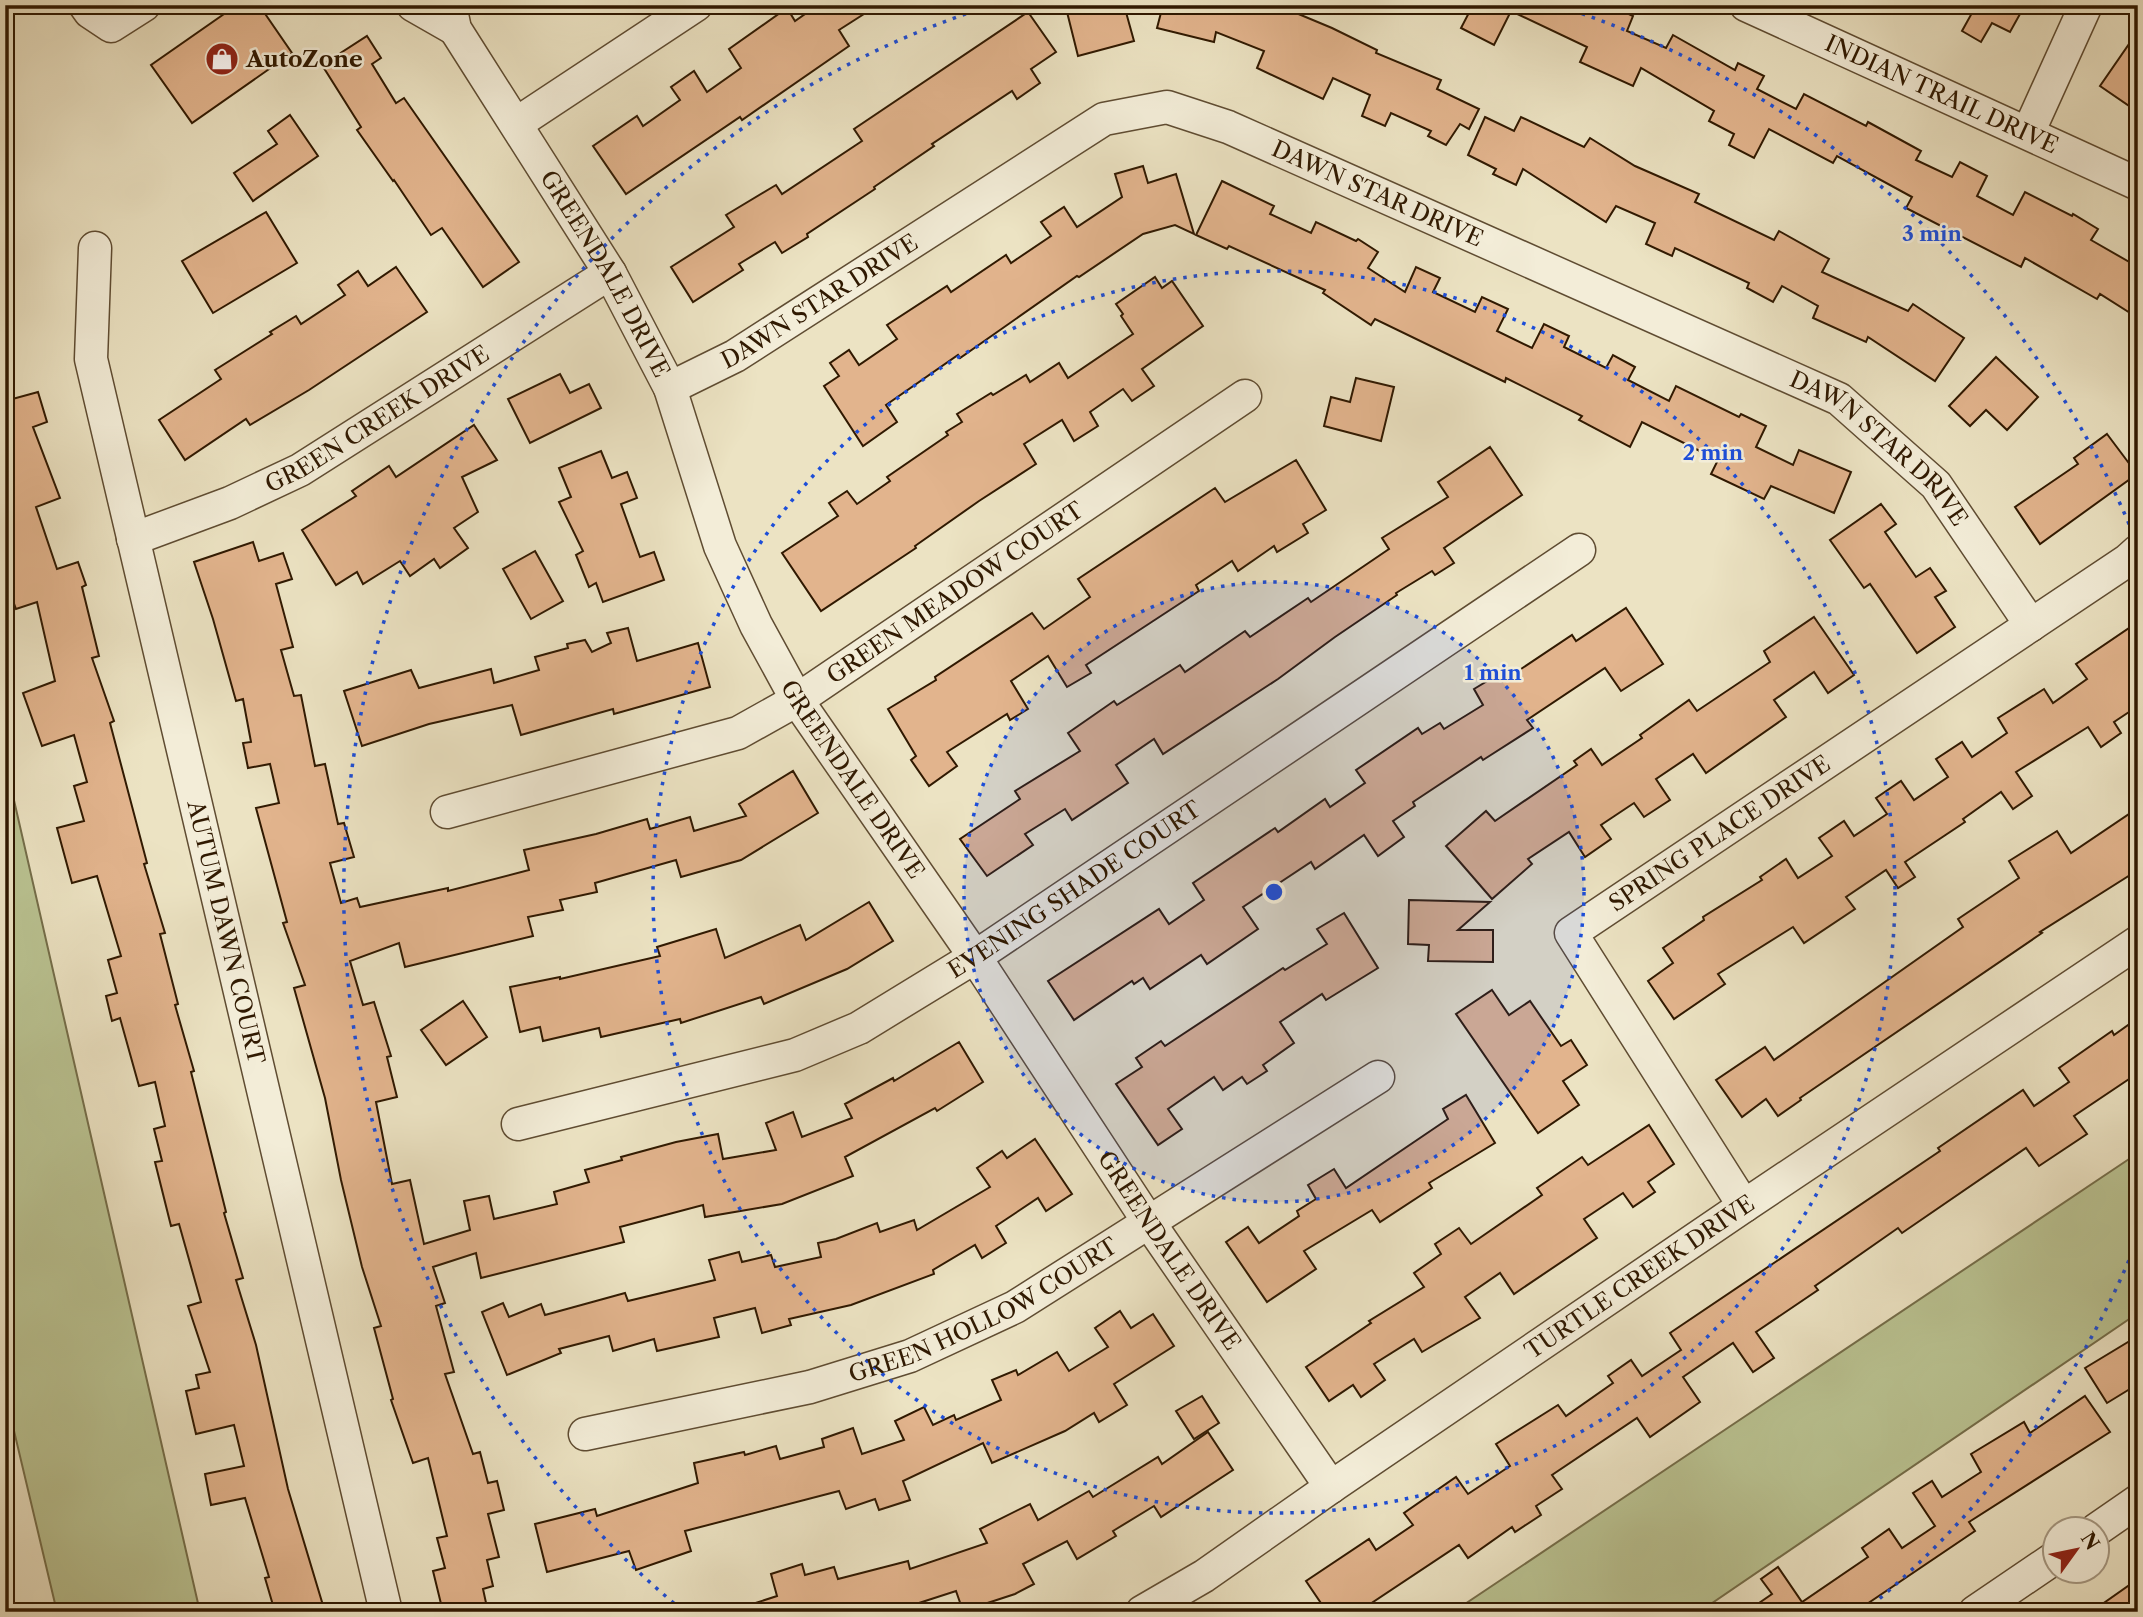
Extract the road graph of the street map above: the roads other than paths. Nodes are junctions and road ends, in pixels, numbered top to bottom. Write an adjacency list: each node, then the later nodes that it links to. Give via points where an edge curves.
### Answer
1 (85, 5): 2 (street, via 111,26)
2 (144, 5)
3 (412, 5): 7 (street, GREENDALE DRIVE)
4 (696, 5): 8 (street)
5 (1746, 5): 9 (street, INDIAN TRAIL DRIVE)
6 (2086, 5): 9 (street)
7 (453, 17): 8 (street, GREENDALE DRIVE)
8 (516, 124): 12 (street, GREENDALE DRIVE)
9 (2028, 133): 10 (street, INDIAN TRAIL DRIVE)
10 (2138, 184)
11 (95, 248): 15 (street, AUTUM DAWN COURT, via 91,359)
12 (610, 273): 13 (street, GREENDALE DRIVE); 15 (street, GREEN CREEK DRIVE, via 300,470 230,503)
13 (670, 388): 18 (street, DAWN STAR DRIVE, via 735,356 1104,119 1167,107 1228,127 1839,399 1936,485); 19 (street, GREENDALE DRIVE, via 720,546)
14 (1245, 396): 19 (street, GREEN MEADOW COURT)
15 (133, 539): 32 (street, AUTUM DAWN COURT)
16 (1579, 550): 22 (street, EVENING SHADE COURT)
17 (2138, 551): 18 (street, SPRING PLACE DRIVE)
18 (2031, 625): 25 (street, SPRING PLACE DRIVE, via 1570,933)
19 (797, 700): 20 (street, GREEN MEADOW COURT, via 738,733); 22 (street, GREENDALE DRIVE)
20 (447, 812)
21 (2138, 942): 25 (street, TURTLE CREEK DRIVE)
22 (975, 957): 24 (street, EVENING SHADE COURT, via 859,1028 795,1055); 26 (street, GREENDALE DRIVE)
23 (1378, 1077): 26 (street, GREEN HOLLOW COURT)
24 (518, 1124)
25 (1744, 1206): 28 (street, TURTLE CREEK DRIVE)
26 (1148, 1220): 27 (street, GREEN HOLLOW COURT, via 1015,1307 910,1356 810,1387); 28 (street, GREENDALE DRIVE)
27 (585, 1434)
28 (1331, 1487): 33 (street, TURTLE CREEK DRIVE, via 1204,1576)
29 (2138, 1502): 30 (street)
30 (2112, 1519)
31 (2042, 1567): 34 (street)
32 (386, 1612)
33 (1142, 1612)
34 (1975, 1612)

